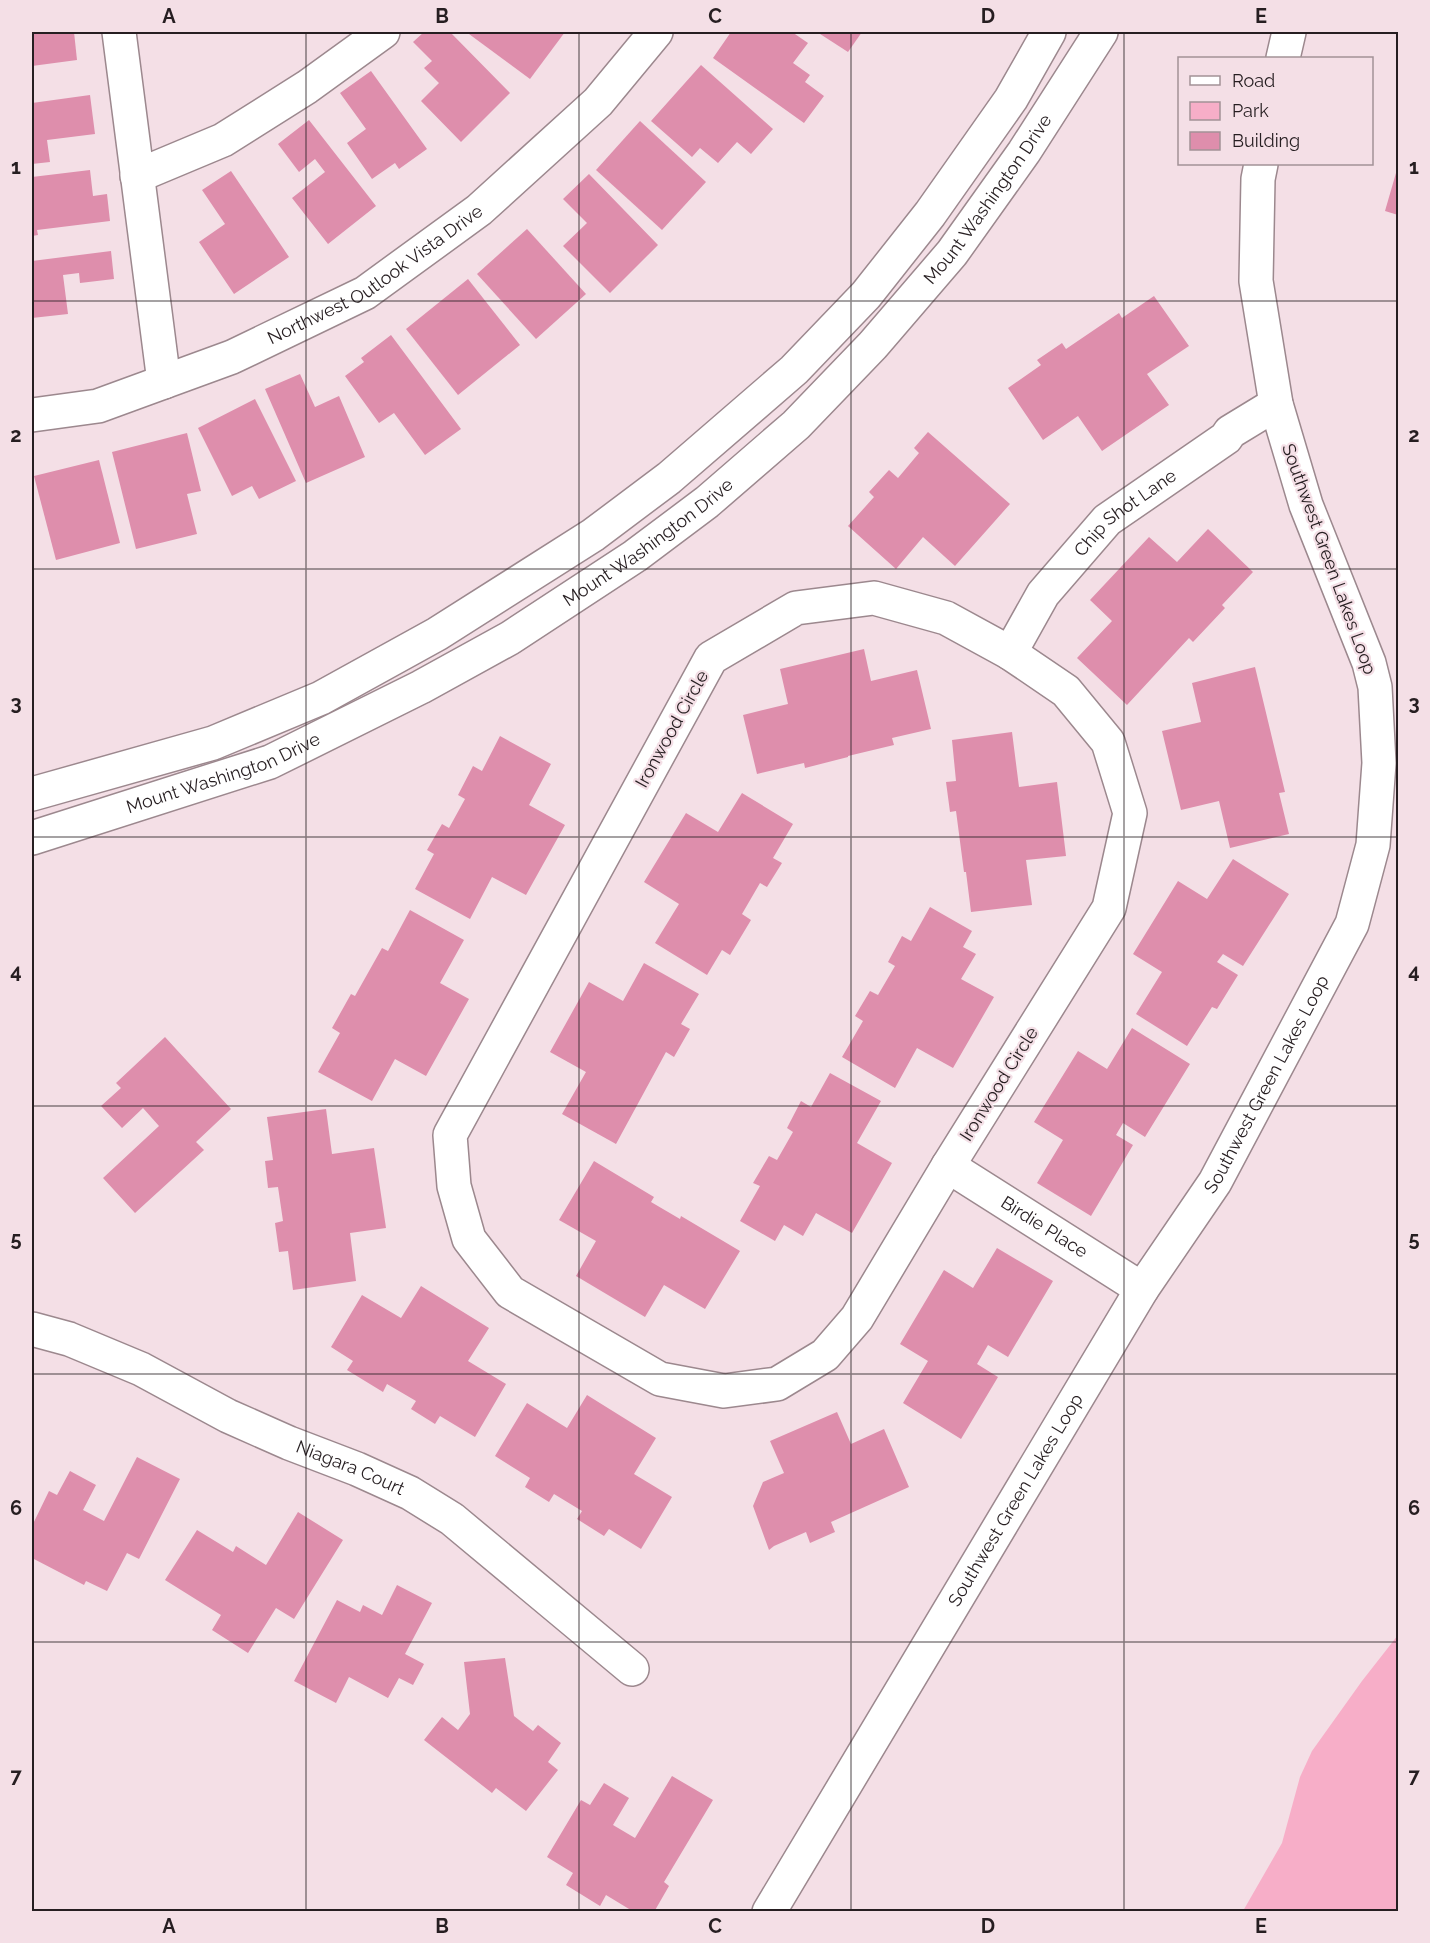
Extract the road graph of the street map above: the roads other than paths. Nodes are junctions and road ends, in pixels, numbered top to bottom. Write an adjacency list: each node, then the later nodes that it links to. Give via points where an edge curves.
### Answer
1 (118, 32): 9 (street)
2 (382, 32): 9 (street, via 307,87 223,140)
3 (656, 32): 10 (street, Northwest Outlook Vista Drive, via 598,102 488,202 365,293 232,357)
4 (1049, 32): 14 (street, Mount Washington Drive, via 998,118 866,295 794,370 669,478 603,528 437,634 321,698 213,743)
5 (1101, 32): 15 (street, Mount Washington Drive, via 1024,152 952,253 873,345 796,425 707,502 510,638 421,687 270,762)
6 (1289, 32): 7 (street)
7 (1283, 57)
8 (1261, 165): 11 (street, Southwest Green Lakes Loop, via 1256,281)
9 (137, 176): 10 (street)
10 (164, 382): 12 (street, Northwest Outlook Vista Drive, via 98,406)
11 (1276, 404): 13 (street, Chip Shot Lane, via 1107,520 1043,594); 17 (street, Southwest Green Lakes Loop, via 1306,505 1375,687 1379,763 1373,845 1352,924 1215,1182)
12 (32, 416)
13 (1010, 653): 16 (street, Ironwood Circle, via 1066,691 1108,742 1130,813 1109,908); 16 (street, Ironwood Circle, via 946,618 874,598 796,608 711,658 450,1135 454,1186 469,1239 510,1292 660,1379 724,1391 777,1384 825,1355 857,1318)
14 (32, 794)
15 (32, 838)
16 (948, 1166): 17 (street, Birdie Place)
17 (1142, 1289): 20 (street, Southwest Green Lakes Loop)
18 (32, 1329): 19 (street, Niagara Court, via 69,1339 141,1369 228,1416 410,1494 452,1519)
19 (632, 1669)
20 (769, 1911)

